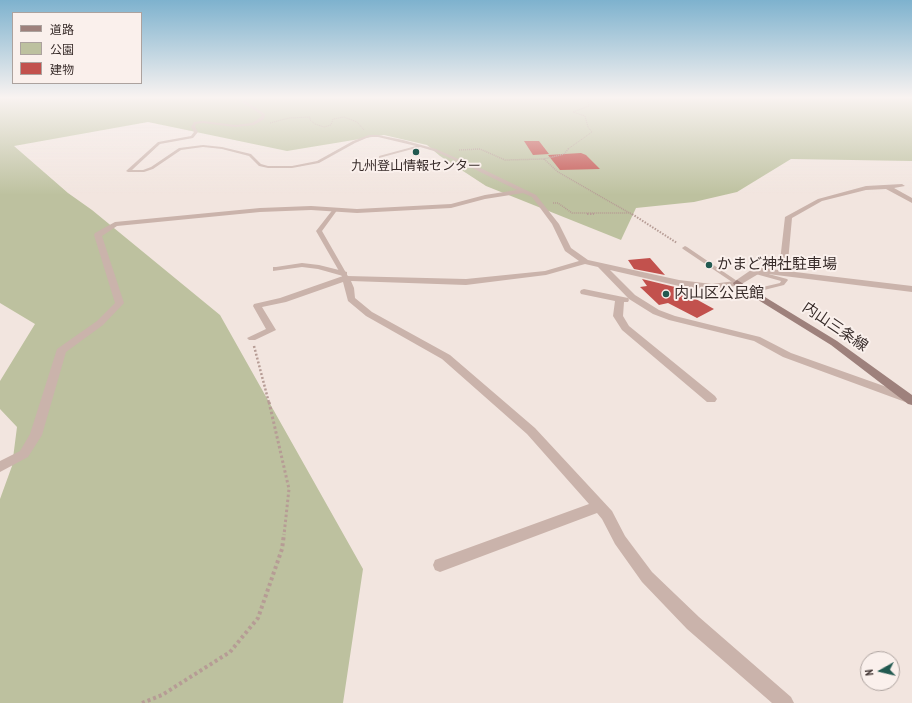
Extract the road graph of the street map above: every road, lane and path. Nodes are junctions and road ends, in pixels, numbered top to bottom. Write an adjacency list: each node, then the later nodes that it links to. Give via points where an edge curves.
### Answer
1 (195, 130): 4 (lane, via 192,137 159,143 128,171 152,168 180,149 203,146 250,155 260,165 268,168 292,167 318,162)
2 (364, 130): 4 (path)
3 (590, 130): 8 (path, via 592,132 570,146 564,154)
4 (369, 136): 5 (lane, via 388,137)
5 (420, 146): 6 (lane); 7 (lane)
6 (435, 150): 8 (path, via 480,150 504,160); 9 (lane)
7 (380, 157)
8 (544, 159): 16 (path, via 558,172)
9 (472, 166): 12 (street)
10 (902, 186): 11 (street)
11 (887, 187): 13 (street); 21 (street, via 866,188 820,200 789,217 784,262)
12 (525, 191): 14 (street, via 534,196); 15 (street, via 485,197 451,206 357,211)
13 (912, 202)
14 (540, 204): 16 (path, via 558,203 572,213); 18 (street, via 555,224 568,249)
15 (336, 209): 22 (lane, via 319,231); 32 (street, via 260,210 124,222 115,224 98,235 120,303 100,323 61,351 36,435 24,454)
16 (631, 213): 17 (path)
17 (685, 248): 23 (lane)
18 (585, 262): 19 (street); 22 (street, via 546,273 466,282)
19 (600, 264): 23 (street, via 679,283 712,287); 28 (street)
20 (276, 269): 22 (street, via 302,265 319,267)
21 (756, 272): 23 (street); 24 (street); 25 (lane, via 785,280 782,284)
22 (345, 276): 29 (street, via 283,300 257,306 271,330); 33 (street, via 351,299 369,314 446,356 531,431)
23 (737, 283): 25 (main road, 内山三条線)
24 (912, 289)
25 (752, 291): 31 (main road, 内山三条線, via 834,343)
26 (584, 292): 27 (street)
27 (620, 299): 28 (street); 30 (street, via 618,316 625,328)
28 (641, 304): 31 (street, via 672,318 757,339 794,358)
29 (252, 338): 35 (path, via 289,489 282,549 258,618 230,652 162,695)
30 (711, 399)
31 (912, 401)
32 (0, 467)
33 (599, 506): 34 (street); 36 (street, via 647,576 692,623)
34 (440, 565)
35 (142, 703)
36 (786, 703)

